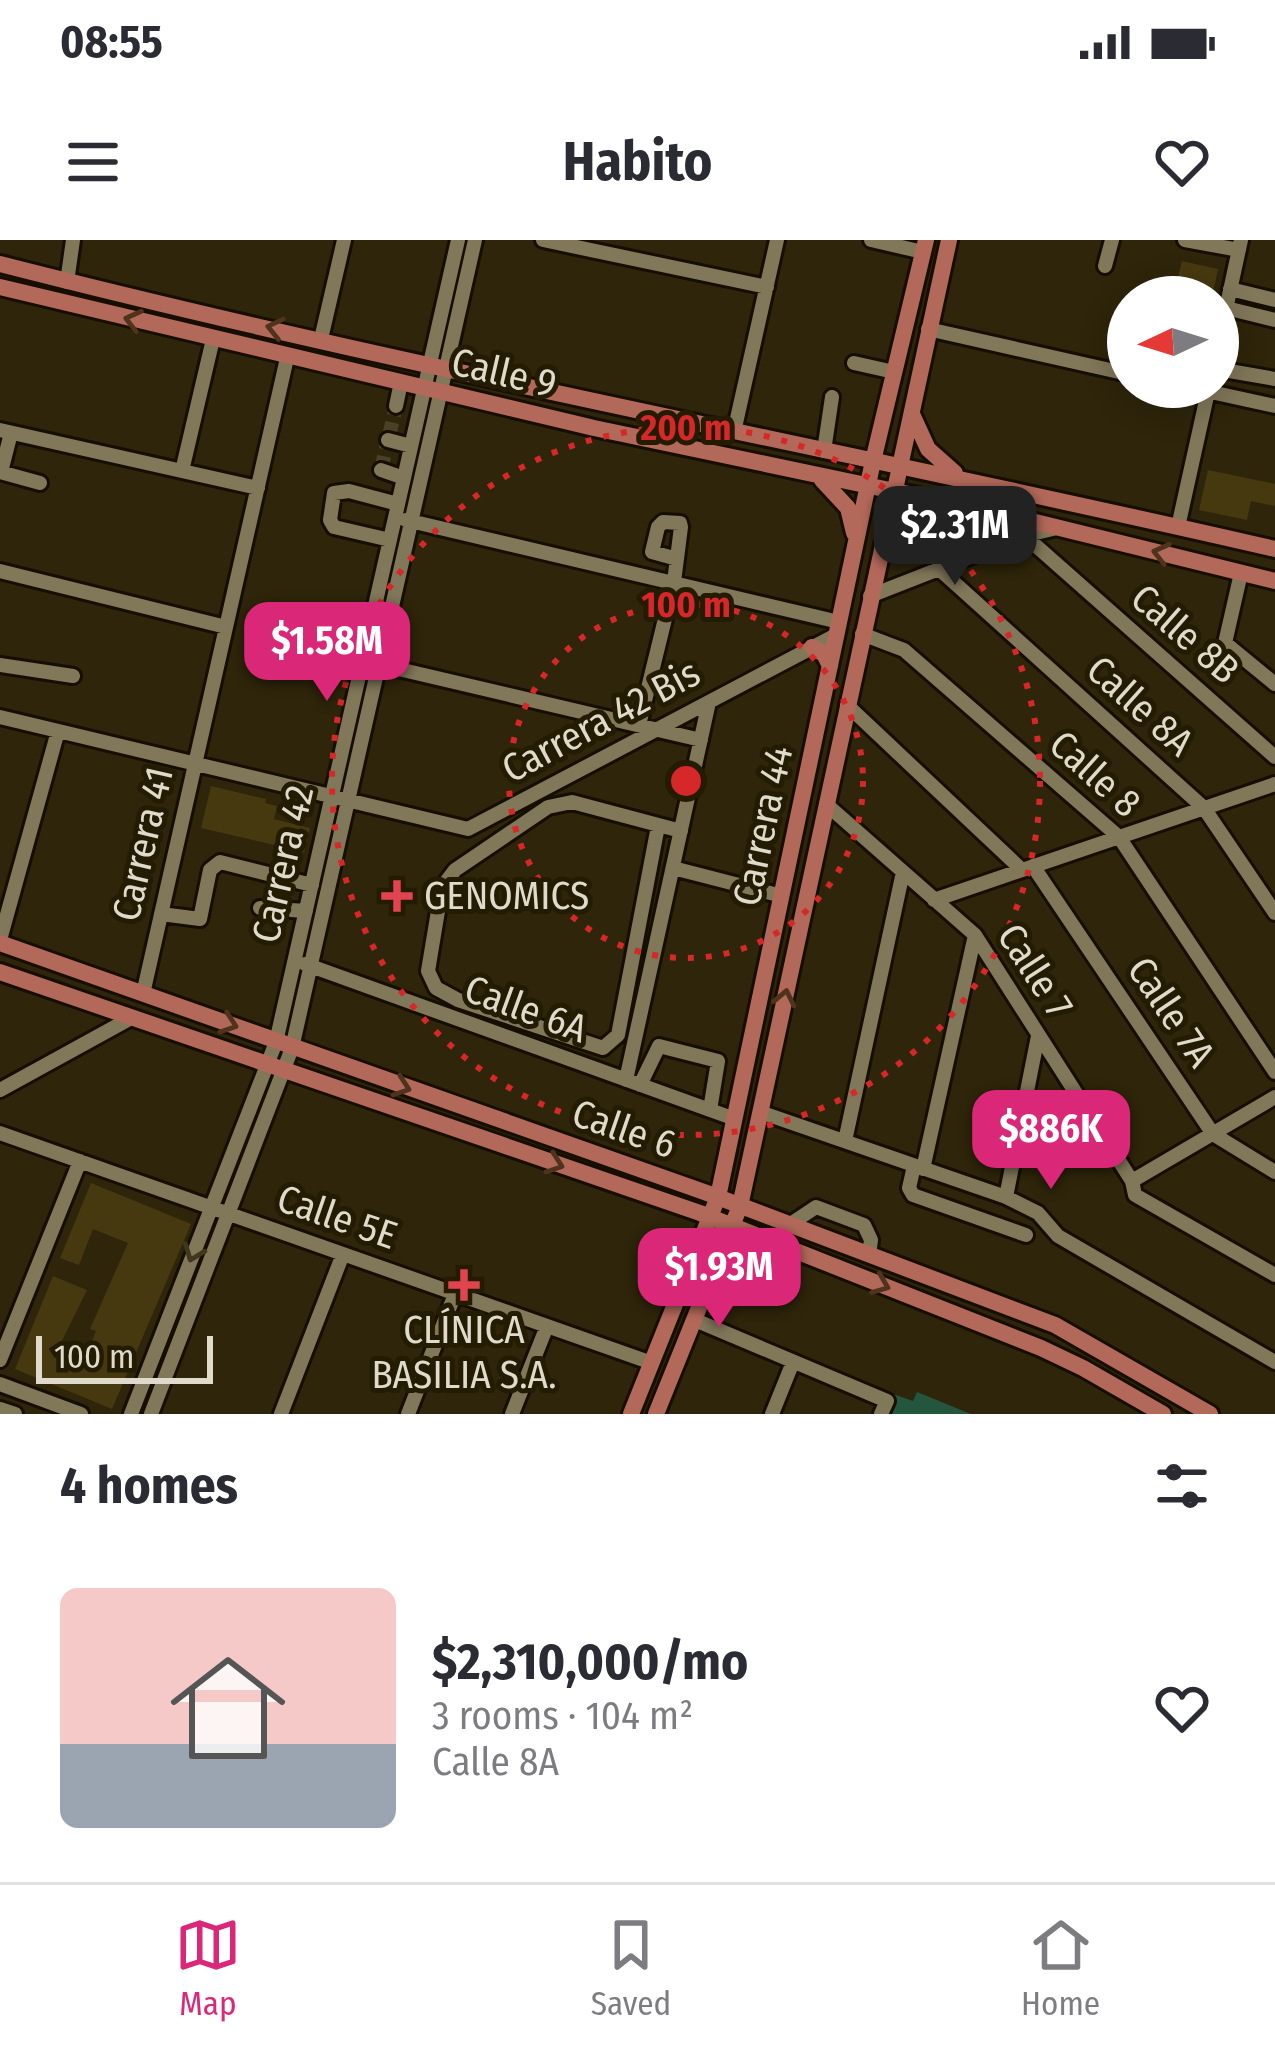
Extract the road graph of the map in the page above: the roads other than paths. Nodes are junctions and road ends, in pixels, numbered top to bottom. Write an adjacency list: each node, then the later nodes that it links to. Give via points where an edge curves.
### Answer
1 (73, 240): 16 (street)
2 (344, 240): 24 (street)
3 (458, 240): 28 (street, Carrera 42)
4 (475, 240): 28 (street, Carrera 42)
5 (543, 240): 18 (street)
6 (777, 240): 18 (street)
7 (871, 240): 11 (street)
8 (949, 240): 23 (main road, Carrera 44)
9 (1112, 240): 14 (street)
10 (1185, 240): 12 (street)
11 (925, 245): 30 (main road, Carrera 44)
12 (1240, 245): 15 (street)
13 (0, 264): 16 (main road, Calle 9)
14 (1105, 266)
15 (1233, 276)
16 (67, 282): 24 (main road, Calle 9, one-way to 16)
17 (0, 287): 25 (main road, Calle 9, one-way to 17)
18 (767, 287): 45 (street)
19 (1239, 291): 20 (street)
20 (1275, 300)
21 (1239, 311): 22 (street)
22 (1275, 320)
23 (928, 328): 29 (street); 40 (main road, Carrera 44)
24 (321, 339): 28 (main road, Calle 9)
25 (213, 340): 26 (main road, Calle 9); 53 (street)
26 (287, 358): 33 (main road, Calle 9); 59 (street, Carrera 41)
27 (854, 363): 30 (street)
28 (438, 366): 34 (street, Carrera 42); 35 (main road, Calle 9)
29 (1107, 369)
30 (894, 372): 50 (main road, Carrera 44)
31 (1239, 373): 32 (street)
32 (1275, 380)
33 (401, 382): 34 (main road, Calle 9); 38 (street)
34 (431, 389): 43 (main road, Calle 9); 48 (street, Carrera 42); 63 (street, Carrera 42)
35 (561, 394): 42 (main road, Calle 9); 43 (main road)
36 (832, 397): 49 (street)
37 (1239, 397): 39 (street)
38 (396, 406)
39 (1275, 406)
40 (911, 407): 51 (main road, Carrera 44); 57 (main road, via 939,463)
41 (1204, 408): 64 (street)
42 (660, 416): 45 (main road, Calle 9); 46 (main road)
43 (594, 428): 46 (main road, Calle 9)
44 (5, 432): 53 (street); 54 (street)
45 (734, 432): 49 (main road, Calle 9)
46 (617, 433): 55 (main road, Calle 9)
47 (388, 440): 48 (street)
48 (411, 446): 56 (street, Carrera 42)
49 (824, 451): 50 (main road, Calle 9)
50 (873, 461): 51 (main road, Calle 9); 60 (main road, Carrera 44)
51 (898, 466): 57 (main road, Calle 9); 61 (main road, Carrera 44)
52 (381, 470): 56 (street)
53 (182, 471): 59 (street)
54 (0, 472): 58 (street)
55 (817, 476): 60 (main road, Calle 9); 69 (main road, via 848,508)
56 (404, 478): 63 (street, Carrera 42)
57 (967, 478): 64 (main road, Calle 9)
58 (40, 483)
59 (258, 488): 77 (street, Carrera 41)
60 (867, 488): 61 (main road, Calle 9); 69 (main road, Carrera 44)
61 (892, 492): 62 (main road, Calle 9); 76 (main road, Carrera 44)
62 (999, 513): 65 (main road, Calle 9); 66 (street, Calle 8B)
63 (401, 514): 67 (street, Carrera 42); 67 (street, via 349,490 334,493 334,527); 75 (street); 81 (street, Carrera 42)
64 (1178, 527): 68 (main road, Calle 9)
65 (1059, 528): 66 (street); 73 (main road, Calle 9, one-way to 65)
66 (1023, 536): 71 (street); 94 (street, Calle 8B)
67 (390, 539): 81 (street, Carrera 42)
68 (1275, 549)
69 (854, 551): 78 (main road, Carrera 44)
70 (676, 559): 75 (street)
71 (938, 568): 76 (street); 100 (street, Calle 8A)
72 (0, 571): 77 (street)
73 (1241, 573): 74 (main road, Calle 9); 85 (street, via 1225,643)
74 (1275, 580)
75 (674, 582): 78 (street); 89 (street)
76 (870, 596): 79 (main road, Carrera 44)
77 (226, 627): 95 (street, Carrera 41)
78 (838, 628): 80 (street, Carrera 42 Bis); 83 (main road, Carrera 44)
79 (862, 634): 87 (main road, Carrera 44); 103 (street, Calle 8, via 904,650)
80 (812, 647): 83 (main road); 86 (street, Carrera 42 Bis)
81 (370, 662): 89 (street); 98 (street, Carrera 42)
82 (0, 665): 84 (street)
83 (830, 666): 96 (main road, Carrera 44)
84 (74, 676)
85 (1275, 684)
86 (709, 702): 90 (street, Carrera 42 Bis); 92 (street)
87 (847, 705): 93 (main road, Carrera 44); 105 (street, Calle 7A)
88 (0, 717): 91 (street)
89 (639, 725): 90 (street)
90 (656, 729): 92 (street); 98 (street, Carrera 42 Bis, via 467,830)
91 (58, 731): 95 (street); 117 (street)
92 (701, 740): 102 (street)
93 (839, 743): 96 (main road); 99 (main road, Carrera 44)
94 (1275, 757)
95 (195, 764): 98 (street); 115 (street, Carrera 41)
96 (809, 764): 109 (main road, Carrera 44)
97 (1275, 784): 100 (street)
98 (339, 800): 108 (street, Carrera 42); 119 (street, Carrera 42)
99 (826, 804): 106 (street, Calle 7); 118 (main road, Carrera 44)
100 (1204, 808): 103 (street); 114 (street, Calle 8A)
101 (658, 826): 101 (street, via 572,802 548,807 455,870 442,887 428,970 436,988 603,1048 612,1044); 102 (street)
102 (681, 831): 104 (street)
103 (1120, 837): 105 (street); 130 (street, Calle 8)
104 (673, 868): 109 (street); 124 (street)
105 (1027, 868): 110 (street); 138 (street, Calle 7A)
106 (903, 872): 110 (street, Calle 7); 139 (street)
107 (292, 878): 108 (street); 112 (street); 115 (street, via 220,862 209,870 200,919)
108 (312, 885): 113 (street, Carrera 42)
109 (782, 896): 118 (main road, via 797,915); 136 (main road, Carrera 44)
110 (934, 900): 116 (street, Calle 7)
111 (260, 908): 112 (street)
112 (286, 908): 113 (street)
113 (306, 911): 119 (street, Carrera 42)
114 (1275, 913)
115 (161, 914): 121 (street, Carrera 41)
116 (975, 935): 126 (street, Calle 7); 142 (street)
117 (0, 942): 121 (main road, Calle 6)
118 (794, 952): 135 (main road, Carrera 44, one-way to 118)
119 (302, 962): 127 (street, Carrera 42); 131 (street, Calle 6A)
120 (0, 972): 122 (main road, Calle 6)
121 (137, 992): 122 (main road); 125 (main road); 127 (main road, Calle 6, one-way to 127)
122 (74, 998): 123 (main road, Calle 6)
123 (130, 1018): 125 (main road, Calle 6); 132 (street)
124 (636, 1032): 128 (street); 131 (street)
125 (172, 1033): 129 (main road, Calle 6)
126 (1038, 1036): 144 (street, Calle 7); 147 (street)
127 (284, 1045): 129 (street, Carrera 42); 145 (main road, Calle 6, one-way to 145)
128 (659, 1046): 131 (street); 134 (street, via 718,1061)
129 (276, 1069): 149 (street, Carrera 42); 150 (street, Carrera 42); 151 (main road, Calle 6, one-way to 151)
130 (1275, 1072)
131 (633, 1082): 134 (street, Calle 6A)
132 (0, 1090)
133 (1275, 1097): 138 (street)
134 (710, 1110): 136 (street, Calle 6A)
135 (760, 1112): 139 (street); 148 (main road, Carrera 44)
136 (735, 1119): 140 (main road, Carrera 44)
137 (0, 1133): 141 (street, Calle 5E)
138 (1213, 1134): 143 (street, Calle 7A); 144 (street)
139 (844, 1142): 142 (street)
140 (727, 1155): 145 (main road, via 706,1174); 146 (main road, Carrera 44)
141 (80, 1161): 149 (street, Calle 5E); 164 (street)
142 (919, 1167): 147 (street); 154 (street, via 913,1195)
143 (1275, 1172)
144 (1132, 1180): 159 (street, Calle 7, via 1135,1195)
145 (674, 1182): 146 (main road, Calle 6)
146 (718, 1197): 148 (main road, Calle 6); 151 (main road, Carrera 44)
147 (1006, 1198): 166 (street)
148 (740, 1206): 152 (main road, Calle 6); 153 (main road, Carrera 44)
149 (211, 1207): 150 (street, Calle 5E); 175 (street, Carrera 42, one-way to 175)
150 (230, 1214): 156 (street, Calle 5E); 176 (street, Carrera 42)
151 (711, 1218): 153 (main road, Calle 6); 167 (main road, Carrera 44)
152 (789, 1225): 158 (main road, Calle 6); 158 (street, via 816,1207 864,1225)
153 (733, 1227): 155 (main road, Calle 6); 157 (main road, Carrera 44)
154 (1025, 1235)
155 (767, 1239): 157 (main road); 168 (main road, Calle 6, one-way to 168)
156 (343, 1254): 160 (street, Calle 5E); 177 (street)
157 (720, 1254): 161 (main road, Carrera 44)
158 (869, 1255): 162 (main road, Calle 6)
159 (1275, 1275)
160 (455, 1294): 163 (street, Calle 5E); 178 (street)
161 (694, 1321): 165 (street); 181 (main road, Carrera 44)
162 (1055, 1325): 168 (main road); 183 (main road, Calle 6)
163 (547, 1326): 167 (street, Calle 5E); 179 (street)
164 (0, 1360)
165 (793, 1362): 170 (street); 182 (street)
166 (1275, 1362)
167 (652, 1363): 180 (main road, Carrera 44)
168 (1083, 1367): 172 (main road, Calle 6)
169 (0, 1384): 174 (street)
170 (884, 1407)
171 (0, 1408): 173 (street)
172 (1153, 1411)
173 (15, 1414)
174 (81, 1414)
175 (130, 1414)
176 (151, 1414)
177 (281, 1414)
178 (408, 1414)
179 (512, 1414)
180 (631, 1414)
181 (656, 1414)
182 (772, 1414)
183 (1210, 1414)

